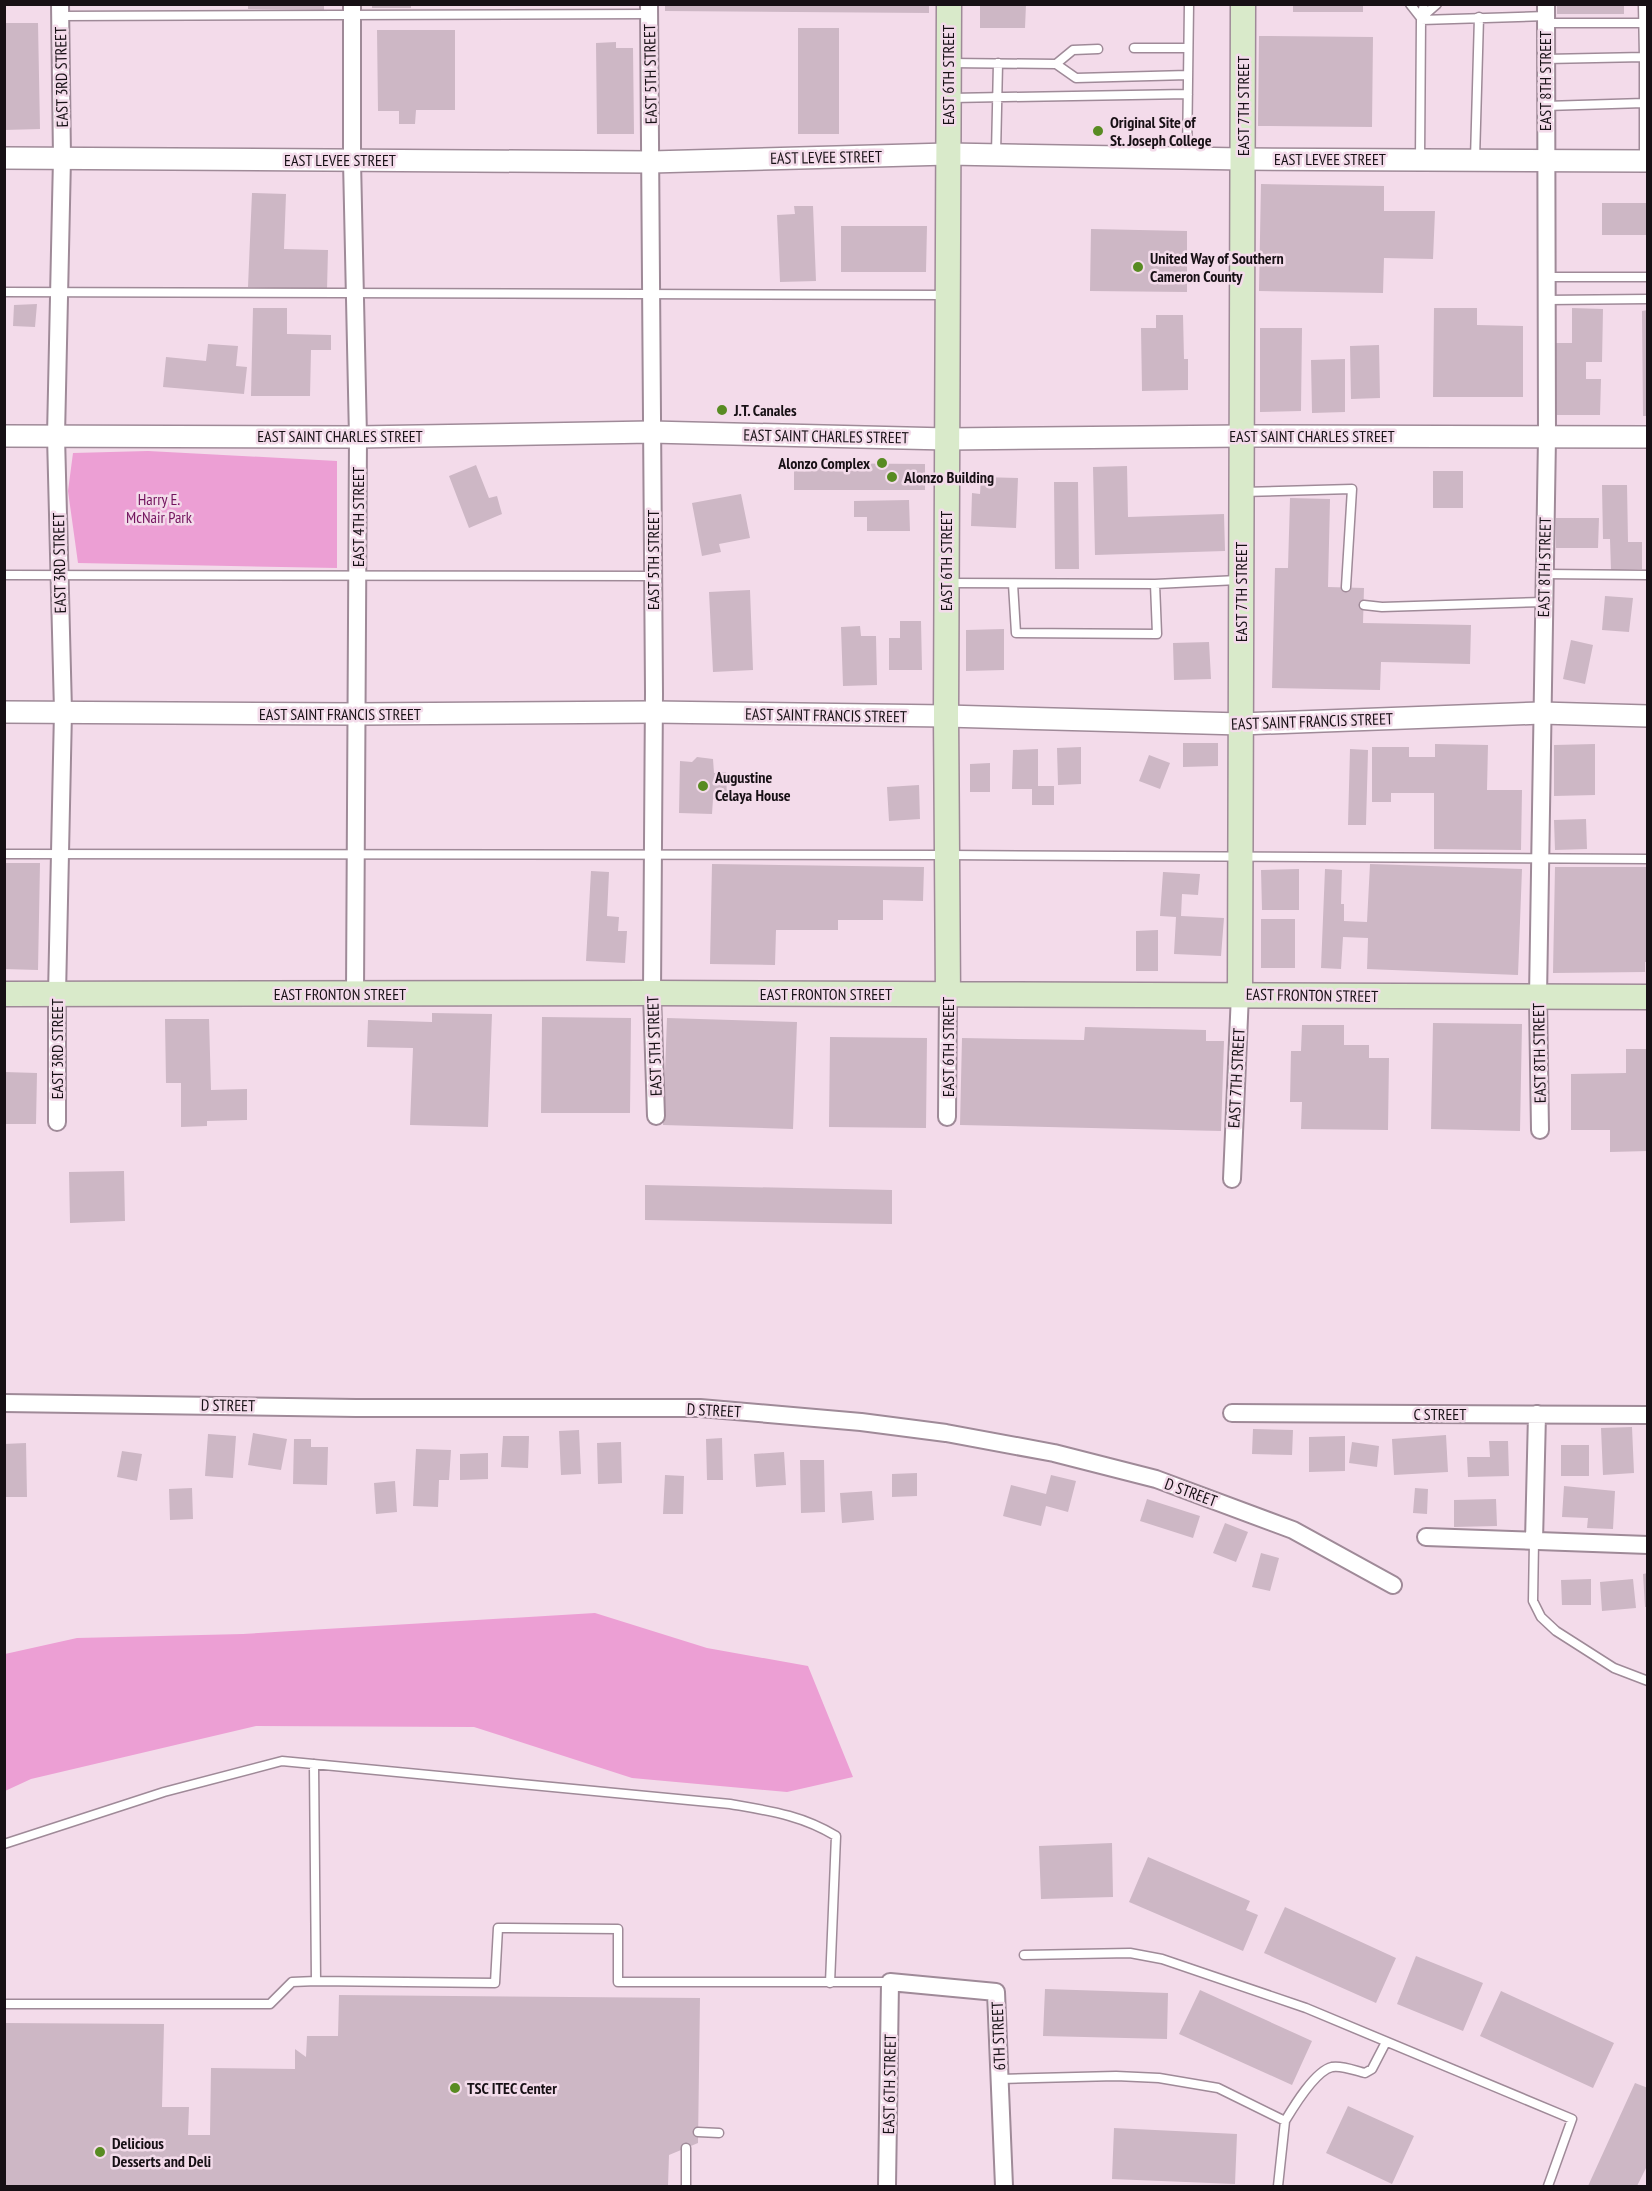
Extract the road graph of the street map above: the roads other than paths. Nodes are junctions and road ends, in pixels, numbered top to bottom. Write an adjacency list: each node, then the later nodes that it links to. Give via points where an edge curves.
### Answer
1 (949, 4): 22 (main road, EAST 6TH STREET)
2 (1189, 4): 18 (lane)
3 (1243, 4): 36 (main road, EAST 7TH STREET)
4 (1410, 4): 15 (lane)
5 (1418, 4): 15 (lane)
6 (1424, 4): 15 (lane)
7 (1431, 4): 15 (lane)
8 (1437, 4): 15 (lane)
9 (1643, 4): 16 (lane)
10 (649, 9): 12 (lane); 42 (street, EAST 5TH STREET)
11 (60, 10): 12 (lane); 34 (street, EAST 3RD STREET)
12 (352, 10): 40 (street, EAST 4TH STREET)
13 (1546, 15): 14 (lane); 16 (lane); 21 (street, EAST 8TH STREET)
14 (1479, 17): 15 (lane); 38 (lane)
15 (1421, 19): 37 (lane)
16 (1645, 23): 20 (lane)
17 (1134, 48): 18 (lane)
18 (1188, 48): 25 (lane)
19 (1098, 49): 24 (lane, via 1073,50)
20 (1644, 57): 21 (lane); 29 (lane)
21 (1545, 59): 30 (street, EAST 8TH STREET)
22 (949, 63): 23 (lane); 27 (main road, EAST 6TH STREET)
23 (998, 63): 24 (lane); 28 (lane)
24 (1056, 64): 25 (lane, via 1076,78)
25 (1188, 75): 26 (lane)
26 (1188, 94): 28 (lane); 35 (lane)
27 (948, 98): 28 (lane); 31 (main road, EAST 6TH STREET)
28 (997, 98): 32 (lane)
29 (1644, 103): 30 (lane); 41 (lane)
30 (1545, 106): 39 (street, EAST 8TH STREET)
31 (948, 154): 32 (street, EAST LEVEE STREET); 42 (street, EAST LEVEE STREET); 49 (main road, EAST 6TH STREET)
32 (996, 155): 35 (street, EAST LEVEE STREET)
33 (4, 158): 34 (street, EAST LEVEE STREET)
34 (62, 158): 40 (street, EAST LEVEE STREET); 46 (street, EAST 3RD STREET)
35 (1187, 158): 36 (street, EAST LEVEE STREET)
36 (1242, 159): 37 (street, EAST LEVEE STREET); 56 (main road, EAST 7TH STREET)
37 (1420, 159): 38 (street, EAST LEVEE STREET)
38 (1475, 159): 39 (street, EAST LEVEE STREET)
39 (1545, 159): 41 (street, EAST LEVEE STREET); 43 (street, EAST 8TH STREET)
40 (352, 161): 42 (street, EAST LEVEE STREET); 47 (street, EAST 4TH STREET)
41 (1646, 161)
42 (651, 162): 48 (street, EAST 5TH STREET)
43 (1546, 277): 44 (lane); 51 (street, EAST 8TH STREET)
44 (1647, 278)
45 (4, 292): 46 (lane)
46 (59, 292): 47 (lane); 54 (street, EAST 3RD STREET)
47 (355, 293): 48 (lane); 55 (street, EAST 4TH STREET)
48 (651, 294): 49 (lane); 52 (street, EAST 5TH STREET)
49 (947, 295): 59 (main road, EAST 6TH STREET)
50 (1647, 299): 51 (lane)
51 (1546, 300): 57 (street, EAST 8TH STREET)
52 (651, 432): 55 (street, EAST SAINT CHARLES STREET); 59 (street, EAST SAINT CHARLES STREET); 66 (street, EAST 5TH STREET)
53 (4, 436): 54 (street, EAST SAINT CHARLES STREET)
54 (56, 436): 55 (street, EAST SAINT CHARLES STREET); 63 (street, EAST 3RD STREET)
55 (358, 436): 65 (street, EAST 4TH STREET)
56 (1242, 436): 57 (street, EAST SAINT CHARLES STREET); 59 (street, EAST SAINT CHARLES STREET); 60 (main road, EAST 7TH STREET)
57 (1547, 437): 58 (street, EAST SAINT CHARLES STREET); 62 (street, EAST 8TH STREET)
58 (1647, 437)
59 (947, 439): 68 (main road, EAST 6TH STREET)
60 (1242, 492): 67 (main road, EAST 7TH STREET); 71 (lane, via 1352,489)
61 (4, 574): 63 (lane)
62 (1544, 574): 64 (lane); 72 (street, EAST 8TH STREET)
63 (59, 575): 65 (lane); 74 (street, EAST 3RD STREET)
64 (1647, 575)
65 (357, 576): 66 (lane); 78 (street, EAST 4TH STREET)
66 (653, 576): 76 (street, EAST 5TH STREET)
67 (1241, 580): 70 (lane); 81 (main road, EAST 7TH STREET)
68 (946, 583): 69 (lane); 79 (main road, EAST 6TH STREET)
69 (1013, 584): 70 (lane); 70 (lane, via 1016,633 1156,634)
70 (1155, 584)
71 (1346, 587)
72 (1544, 602): 73 (lane); 77 (street, EAST 8TH STREET)
73 (1364, 605)
74 (63, 711): 75 (street, EAST SAINT FRANCIS STREET); 78 (street, EAST SAINT FRANCIS STREET); 83 (street, EAST 3RD STREET)
75 (4, 712)
76 (654, 712): 78 (street, EAST SAINT FRANCIS STREET); 79 (street, EAST SAINT FRANCIS STREET); 85 (street, EAST 5TH STREET)
77 (1541, 713): 80 (street, EAST SAINT FRANCIS STREET); 81 (street, EAST SAINT FRANCIS STREET); 88 (street, EAST 8TH STREET)
78 (357, 714): 84 (street, EAST 4TH STREET)
79 (946, 716): 81 (street, EAST SAINT FRANCIS STREET); 86 (main road, EAST 6TH STREET)
80 (1647, 716)
81 (1241, 724): 87 (main road, EAST 7TH STREET)
82 (4, 854): 83 (lane)
83 (60, 854): 84 (lane); 94 (street, EAST 3RD STREET)
84 (356, 855): 85 (lane); 92 (street, EAST 4TH STREET)
85 (653, 855): 86 (lane); 90 (street, EAST 5TH STREET)
86 (947, 855): 87 (lane); 95 (main road, EAST 6TH STREET)
87 (1241, 857): 88 (lane); 93 (main road, EAST 7TH STREET)
88 (1539, 859): 89 (lane); 96 (street, EAST 8TH STREET)
89 (1647, 860)
90 (652, 993): 92 (main road, EAST FRONTON STREET); 95 (main road, EAST FRONTON STREET); 98 (street, EAST 5TH STREET)
91 (4, 994): 94 (main road, EAST FRONTON STREET)
92 (355, 994): 94 (main road, EAST FRONTON STREET)
93 (1240, 994): 95 (main road, EAST FRONTON STREET); 96 (main road, EAST FRONTON STREET); 102 (street, EAST 7TH STREET)
94 (57, 995): 100 (street, EAST 3RD STREET)
95 (948, 995): 99 (street, EAST 6TH STREET)
96 (1538, 997): 97 (main road, EAST FRONTON STREET); 101 (street, EAST 8TH STREET)
97 (1647, 997)
98 (656, 1116)
99 (947, 1117)
100 (57, 1122)
101 (1540, 1130)
102 (1232, 1179)
103 (4, 1403): 110 (street, D STREET, via 700,1408 946,1433 1054,1453 1155,1479 1293,1530)
104 (1232, 1413): 105 (street, C STREET)
105 (1537, 1414): 106 (street, C STREET); 108 (street)
106 (1647, 1415)
107 (1426, 1538): 108 (street)
108 (1534, 1541): 109 (street); 111 (lane, via 1533,1601 1540,1617 1614,1668)
109 (1647, 1545)
110 (1393, 1585)
111 (1647, 1681)
112 (314, 1764): 113 (lane, via 282,1761 164,1792); 115 (lane); 116 (lane, via 726,1803 816,1824 836,1836)
113 (4, 1844)
114 (1024, 1955): 119 (lane, via 1130,1953 1162,1959 1306,2008)
115 (316, 1981): 116 (lane, via 495,1983 498,1928 618,1929 618,1982); 118 (lane, via 292,1982 270,2004)
116 (830, 1983): 117 (lane)
117 (890, 1983): 120 (street, 6TH STREET, via 996,1992); 126 (street, EAST 6TH STREET)
118 (4, 2004)
119 (1386, 2042): 121 (lane, via 1372,2069 1365,2073 1332,2067 1322,2073); 129 (lane, via 1572,2119)
120 (1000, 2079): 121 (lane, via 1159,2078 1218,2088); 127 (street, 6TH STREET)
121 (1285, 2121): 128 (lane)
122 (698, 2132): 123 (lane)
123 (719, 2133)
124 (686, 2148): 125 (lane)
125 (686, 2187)
126 (887, 2187)
127 (1004, 2187)
128 (1278, 2187)
129 (1548, 2187)

